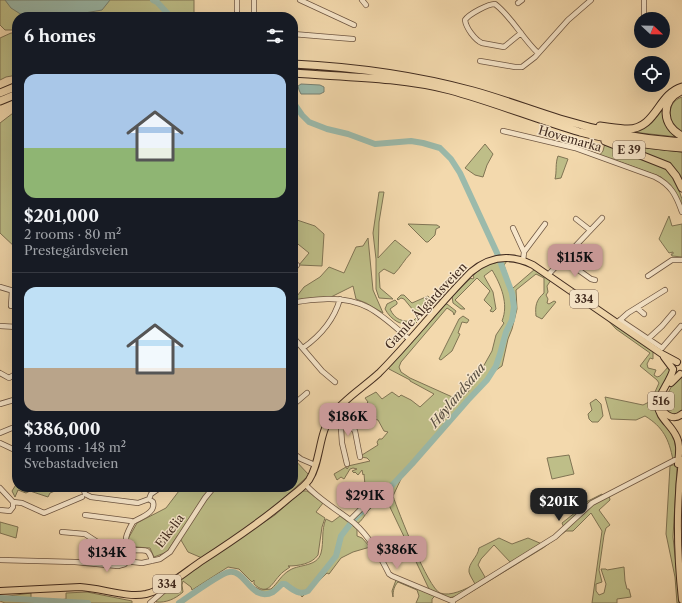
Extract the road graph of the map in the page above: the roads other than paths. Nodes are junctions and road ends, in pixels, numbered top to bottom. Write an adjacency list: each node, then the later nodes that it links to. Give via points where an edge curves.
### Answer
1 (237, 0): 8 (street)
2 (254, 0): 9 (street)
3 (300, 0): 11 (street)
4 (362, 0): 7 (street)
5 (591, 0): 15 (street, via 568,20)
6 (644, 0): 10 (street)
7 (366, 6)
8 (237, 11)
9 (254, 12)
10 (644, 12)
11 (354, 25)
12 (521, 33): 12 (street, via 504,47 482,43 470,31 465,20 490,4 495,4); 15 (street)
13 (298, 34): 14 (street)
14 (353, 39)
15 (538, 53): 16 (street, via 525,66 519,68)
16 (480, 61)
17 (298, 64): 19 (highway, E 39, via 353,68)
18 (298, 73): 19 (highway, E 39)
19 (404, 78): 28 (highway, E 39)
20 (682, 87): 28 (highway, E 39, via 670,93 647,122 634,128)
21 (12, 88): 23 (highway)
22 (682, 91): 26 (highway)
23 (0, 93)
24 (682, 94): 26 (highway)
25 (12, 96): 27 (highway)
26 (674, 97): 30 (highway, via 669,103 666,118 672,129)
27 (0, 101)
28 (568, 125): 32 (highway, E 39, via 625,142); 34 (highway, E 39, via 581,134 662,163 672,170)
29 (503, 132): 36 (street, Hovemarka, via 575,148 655,177 664,182 676,195)
30 (682, 136)
31 (682, 142): 32 (highway, E 39)
32 (671, 144): 33 (highway, E 39)
33 (682, 148)
34 (680, 185): 35 (highway)
35 (682, 193)
36 (682, 212)
37 (602, 218): 41 (street)
38 (576, 219): 41 (street)
39 (545, 224): 42 (street)
40 (513, 228): 42 (street)
41 (590, 230): 43 (street)
42 (524, 252): 44 (street)
43 (563, 259): 46 (street); 48 (street)
44 (523, 260): 46 (main road, Gamle Ålgårdsveien / 334); 63 (main road, Gamle Ålgårdsveien / 334, via 498,258 471,272)
45 (682, 260): 47 (street, via 672,260)
46 (548, 275): 59 (main road, Gamle Ålgårdsveien / 334)
47 (648, 276)
48 (595, 280)
49 (0, 287): 50 (street)
50 (12, 290)
51 (665, 290): 56 (street)
52 (340, 299): 54 (street); 63 (street, via 352,300 369,307); 66 (street, via 323,332)
53 (12, 301): 55 (street)
54 (298, 302)
55 (10, 306)
56 (637, 308): 58 (street); 59 (street)
57 (673, 313): 64 (street)
58 (644, 314)
59 (619, 321): 64 (street); 67 (main road, Gamle Ålgårdsveien / 334)
60 (0, 326): 62 (street)
61 (681, 326): 64 (street, via 662,348)
62 (12, 327)
63 (409, 339): 78 (main road, Gamle Ålgårdsveien / 334)
64 (648, 339)
65 (298, 342): 66 (street)
66 (303, 348): 73 (street)
67 (662, 354): 68 (main road, Gamle Ålgårdsveien / 334); 69 (main road, Gamle Ålgårdsveien / 334)
68 (679, 362): 69 (main road, 334, via 673,365)
69 (673, 370): 71 (main road, 334, via 675,373); 89 (main road, 516, via 659,398 658,407 678,438 677,475)
70 (0, 373): 72 (street, via 9,378)
71 (681, 373): 79 (main road, 516, via 670,384 661,407 668,416 676,417)
72 (12, 376)
73 (335, 382)
74 (307, 393): 76 (street)
75 (12, 400): 77 (street)
76 (298, 401)
77 (0, 404)
78 (339, 411): 85 (street, via 355,431); 87 (street); 88 (main road, Gamle Ålgårdsveien / 334, via 330,418 326,426)
79 (682, 414)
80 (12, 428): 81 (street)
81 (0, 433)
82 (0, 444): 83 (street)
83 (12, 449)
84 (298, 457): 88 (street)
85 (360, 457)
86 (679, 460): 89 (main road, 516); 112 (street, via 592,502 555,537)
87 (346, 464)
88 (315, 465): 90 (main road, Gamle Ålgårdsveien / 334)
89 (681, 481): 111 (main road, 516, via 677,536)
90 (305, 484): 92 (main road, Gamle Ålgårdsveien / 334); 104 (street, via 315,495)
91 (0, 488): 100 (street)
92 (298, 490)
93 (84, 492): 98 (street, via 91,497 138,503)
94 (154, 492): 98 (street)
95 (210, 492): 108 (street, Eikelia, via 170,552)
96 (296, 492): 110 (main road, Gamle Ålgårdsveien / 334, via 258,523 153,592 134,595 80,587)
97 (82, 497): 100 (street, via 46,513)
98 (149, 499): 103 (street, via 153,502 153,510)
99 (369, 501): 104 (street)
100 (13, 502): 101 (street, via 10,511)
101 (0, 510)
102 (85, 515): 103 (street)
103 (133, 522): 108 (street, via 126,544 131,550 146,550)
104 (352, 522): 112 (street, via 379,553 389,574)
105 (62, 532): 106 (street, Eikelia, via 85,534)
106 (127, 559): 107 (street, via 124,564 118,566); 108 (street, Eikelia, via 139,563)
107 (0, 560)
108 (152, 561)
109 (167, 588): 113 (street)
110 (0, 591)
111 (682, 600)
112 (452, 602)
113 (150, 603)

